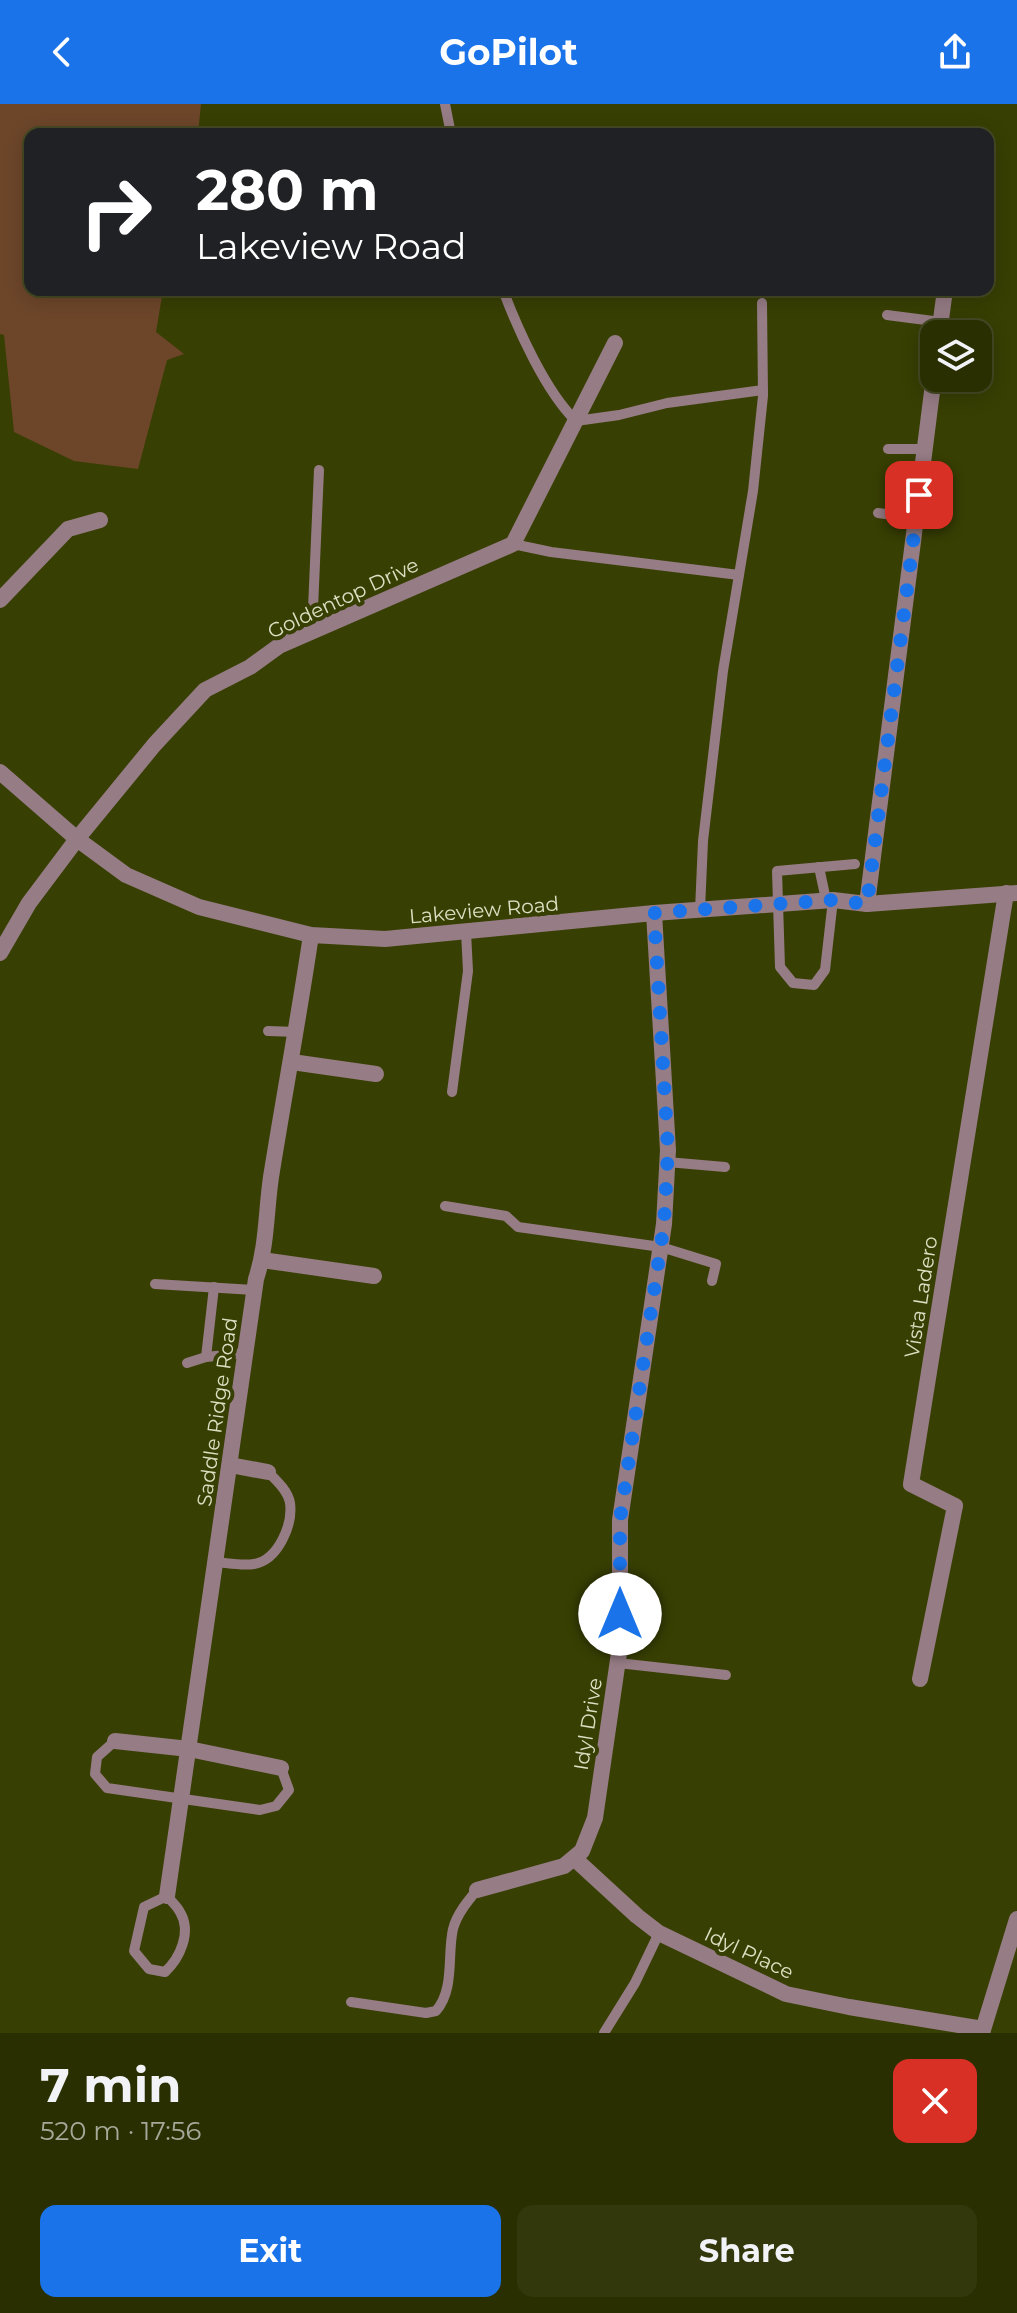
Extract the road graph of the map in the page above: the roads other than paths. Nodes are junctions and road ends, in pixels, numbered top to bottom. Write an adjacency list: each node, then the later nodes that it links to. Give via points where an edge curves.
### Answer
1 (445, 104): 2 (lane)
2 (450, 128)
3 (506, 296): 12 (lane, via 547,381)
4 (944, 296): 7 (street)
5 (762, 303): 10 (lane)
6 (887, 315): 8 (lane)
7 (941, 320)
8 (920, 323)
9 (615, 343): 12 (street)
10 (763, 390): 12 (lane); 20 (lane)
11 (932, 392): 14 (street)
12 (576, 421): 19 (street)
13 (888, 449): 14 (lane)
14 (925, 449): 17 (street)
15 (319, 470): 22 (lane)
16 (878, 513): 17 (lane)
17 (916, 518): 30 (street)
18 (100, 520): 21 (street, via 68,529)
19 (513, 544): 20 (lane); 22 (street, Goldentop Drive)
20 (739, 575): 31 (lane, via 703,841)
21 (0, 600)
22 (312, 632): 24 (street, Goldentop Drive, via 205,690)
23 (0, 772): 24 (street, Lakeview Road)
24 (77, 839): 34 (street, Lakeview Road, via 126,875 199,907); 35 (street, Goldentop Drive)
25 (855, 864): 26 (lane)
26 (819, 867): 28 (lane); 29 (lane, via 777,871)
27 (1012, 893): 30 (street, Lakeview Road); 59 (street, Vista Ladero, via 911,1484 955,1506)
28 (829, 900): 29 (street, Lakeview Road); 29 (lane, via 825,970 814,985 793,983 780,967); 30 (street, Lakeview Road)
29 (778, 904): 31 (street, Lakeview Road)
30 (867, 904)
31 (700, 910): 32 (street, Lakeview Road)
32 (654, 913): 33 (street, Lakeview Road); 41 (street, Idyl Drive)
33 (466, 932): 34 (street, Lakeview Road, via 385,939); 40 (lane, via 468,971)
34 (311, 935): 37 (street, Saddle Ridge Road)
35 (0, 953)
36 (268, 1031): 37 (lane)
37 (297, 1032): 38 (street, Saddle Ridge Road)
38 (292, 1062): 39 (street); 45 (street, Saddle Ridge Road)
39 (376, 1074)
40 (452, 1092)
41 (667, 1162): 42 (lane); 44 (street, Idyl Drive)
42 (725, 1167)
43 (445, 1206): 44 (lane, via 506,1216 518,1227)
44 (661, 1247): 47 (lane, via 716,1264); 57 (street, Idyl Drive, via 620,1520)
45 (262, 1260): 46 (street); 50 (street, Saddle Ridge Road)
46 (374, 1276)
47 (712, 1281)
48 (155, 1284): 49 (lane)
49 (214, 1287): 50 (lane); 52 (lane)
50 (254, 1290): 51 (street, Saddle Ridge Road)
51 (245, 1353): 52 (lane); 54 (street, Saddle Ridge Road)
52 (206, 1357): 53 (lane)
53 (187, 1363)
54 (230, 1465): 55 (street); 56 (street, Saddle Ridge Road)
55 (268, 1472): 56 (lane, via 290,1502 288,1528 274,1553 256,1564)
56 (216, 1562): 61 (street, Saddle Ridge Road)
57 (618, 1663): 58 (lane); 64 (street, Idyl Drive, via 595,1818)
58 (726, 1675)
59 (920, 1679)
60 (115, 1741): 61 (street); 63 (lane, via 97,1757 95,1774 107,1788)
61 (189, 1749): 62 (street); 63 (street, Saddle Ridge Road)
62 (281, 1768): 63 (lane, via 289,1790 276,1806 260,1810)
63 (182, 1800): 66 (street, Saddle Ridge Road)
64 (575, 1859): 65 (street, via 552,1871); 68 (street, Idyl Place)
65 (477, 1890): 69 (lane, via 453,1928 446,1993 436,2011)
66 (167, 1896): 66 (lane, via 144,1907 134,1951 149,1969 165,1972 178,1961 184,1940 182,1914)
67 (1017, 1919): 70 (street)
68 (659, 1933): 70 (street, Idyl Place, via 786,1994); 71 (lane)
69 (351, 2002)
70 (982, 2031)
71 (604, 2033)

